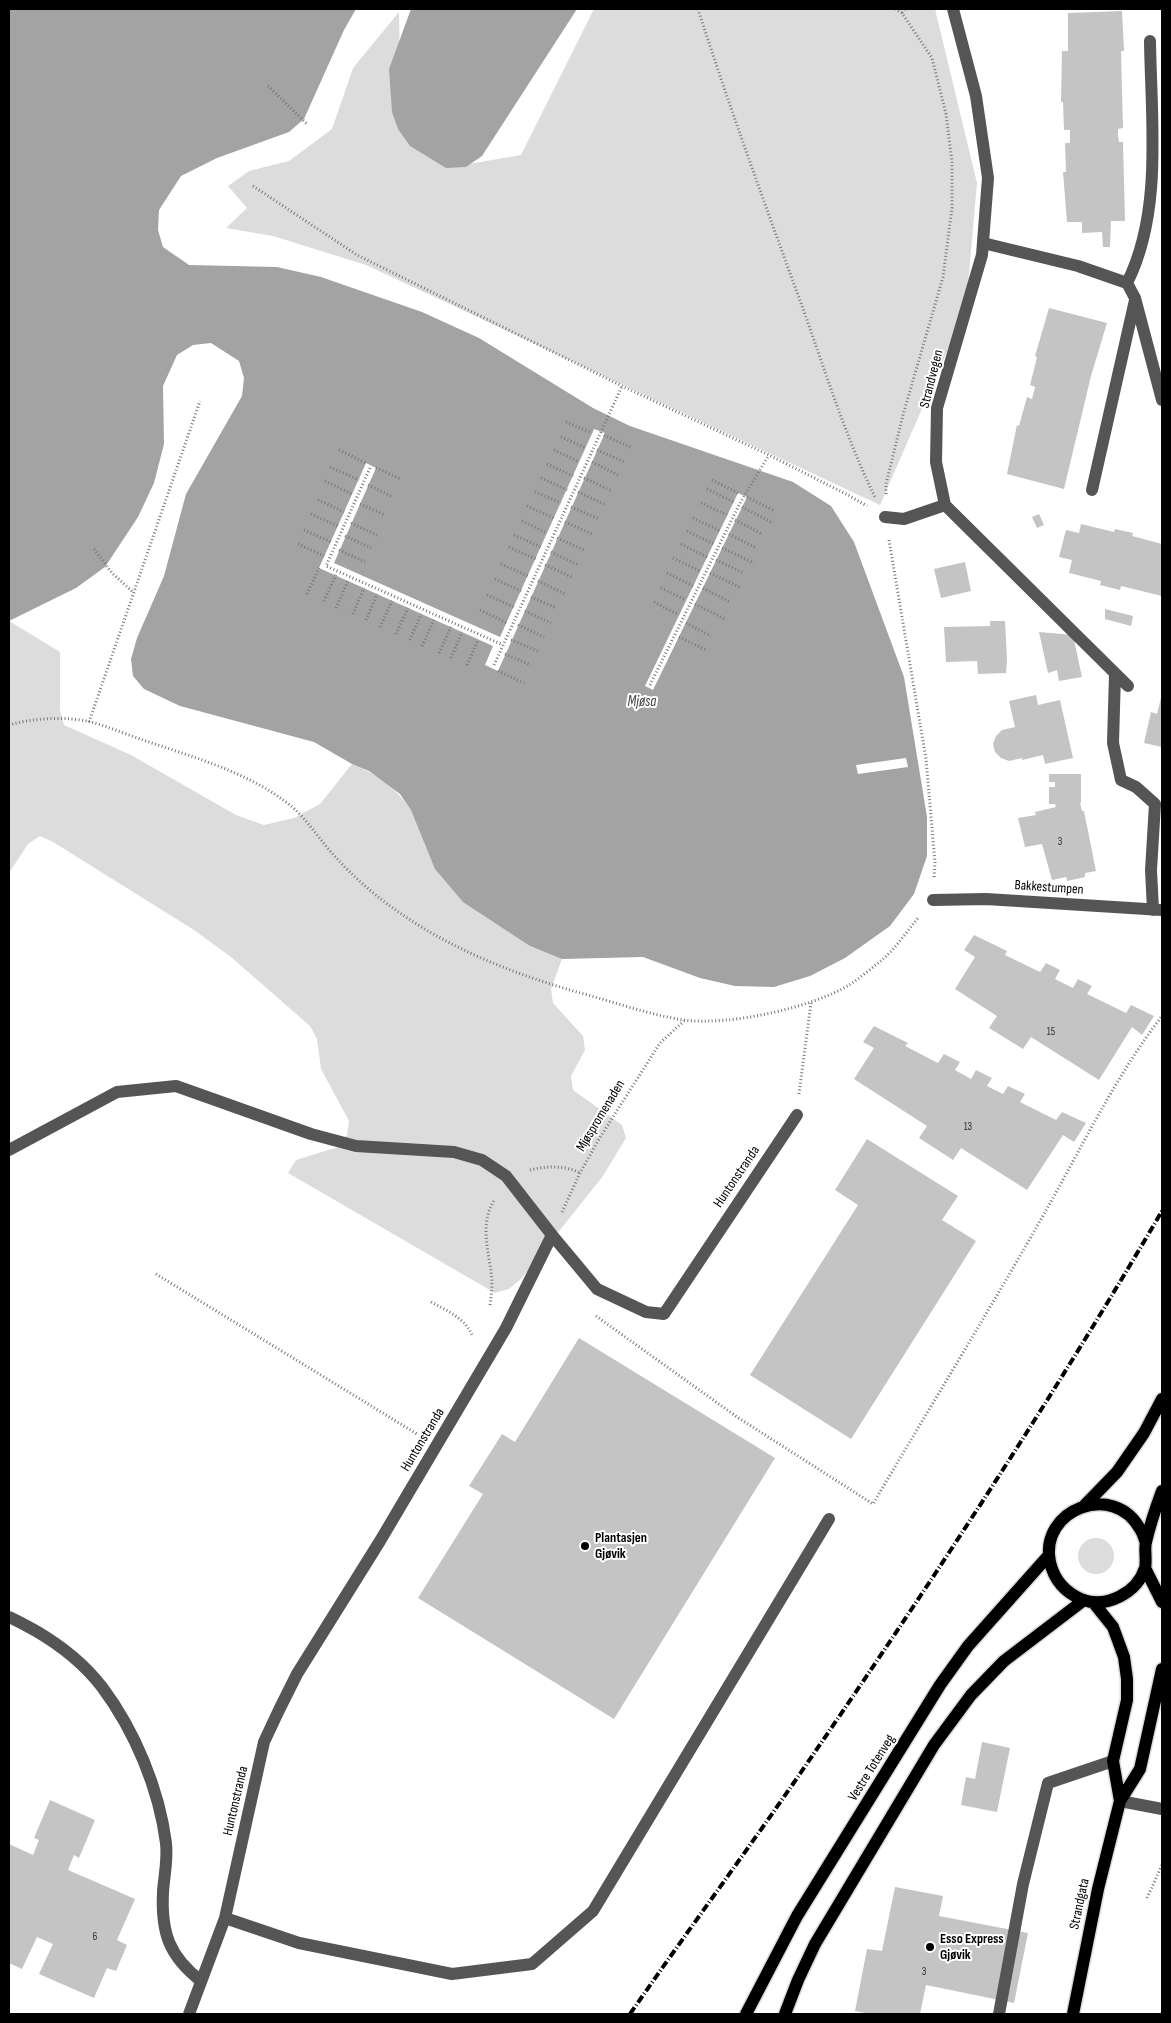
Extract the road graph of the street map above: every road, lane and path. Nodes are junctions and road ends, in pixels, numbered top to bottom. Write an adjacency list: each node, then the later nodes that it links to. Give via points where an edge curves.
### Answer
1 (698, 9): 68 (path, via 832,393 863,474)
2 (895, 9): 5 (path)
3 (905, 9): 5 (path)
4 (953, 9): 10 (street, Strandvegen, via 976,96 988,178)
5 (902, 13): 68 (path, via 932,58 947,124 952,162 952,208 943,277 902,415 886,484)
6 (1150, 41): 11 (street, via 1152,182 1143,245)
7 (268, 86): 8 (path)
8 (308, 125)
9 (253, 186): 13 (path, via 357,255)
10 (983, 243): 11 (street, via 1078,266); 59 (street, Strandvegen, via 937,408 936,462)
11 (1128, 283): 12 (street)
12 (1135, 298): 14 (street); 45 (street)
13 (622, 386): 25 (path); 167 (path)
14 (1162, 400)
15 (200, 401): 129 (path)
16 (566, 422): 17 (path)
17 (592, 433)
18 (604, 436): 21 (path)
19 (561, 437): 20 (path)
20 (586, 448)
21 (632, 448)
22 (339, 450): 29 (path)
23 (554, 450): 26 (path)
24 (597, 450): 28 (path)
25 (769, 455): 52 (path); 68 (path)
26 (579, 462)
27 (592, 462): 34 (path)
28 (625, 462)
29 (366, 463)
30 (548, 464): 35 (path)
31 (330, 467): 39 (path)
32 (370, 468): 167 (path, via 326,566)
33 (376, 468): 38 (path)
34 (618, 475)
35 (573, 476)
36 (541, 478): 43 (path)
37 (584, 478): 46 (path)
38 (401, 479)
39 (359, 480)
40 (712, 480): 49 (path)
41 (325, 482): 50 (path)
42 (368, 485): 51 (path)
43 (567, 490)
44 (707, 490): 54 (path)
45 (1092, 490)
46 (612, 491)
47 (535, 492): 55 (path)
48 (578, 492): 58 (path)
49 (738, 493)
50 (352, 494)
51 (393, 497)
52 (746, 497): 63 (path); 180 (path, via 740,503)
53 (318, 500): 64 (path)
54 (734, 502)
55 (561, 503)
56 (701, 503): 67 (path)
57 (360, 504): 66 (path)
58 (606, 505)
59 (945, 505): 68 (street, via 904,519); 178 (street)
60 (527, 506): 69 (path)
61 (571, 507): 71 (path)
62 (742, 508): 75 (path)
63 (775, 511)
64 (344, 512)
65 (311, 514): 77 (path)
66 (385, 515)
67 (727, 515)
68 (885, 517): 184 (path, via 926,759 935,863)
69 (554, 518)
70 (693, 518): 80 (path)
71 (599, 519)
72 (736, 520): 85 (path)
73 (522, 521): 81 (path)
74 (565, 522): 83 (path)
75 (771, 522)
76 (351, 523): 82 (path)
77 (338, 526)
78 (304, 530): 89 (path)
79 (687, 531): 92 (path)
80 (720, 531)
81 (547, 533)
82 (377, 534)
83 (592, 534)
84 (729, 534): 97 (path)
85 (762, 534)
86 (514, 535): 94 (path)
87 (345, 536): 95 (path)
88 (557, 538): 100 (path)
89 (330, 542)
90 (298, 544): 102 (path)
91 (681, 544): 103 (path)
92 (714, 544)
93 (509, 547): 105 (path)
94 (541, 547)
95 (371, 548)
96 (722, 548): 108 (path)
97 (756, 548)
98 (94, 549): 129 (path, via 112,573)
99 (339, 550): 107 (path)
100 (584, 550)
101 (551, 552): 110 (path)
102 (324, 556)
103 (707, 557)
104 (673, 558): 113 (path)
105 (536, 559)
106 (716, 560): 116 (path)
107 (365, 562)
108 (754, 563)
109 (501, 564): 118 (path)
110 (578, 564)
111 (545, 565): 119 (path)
112 (319, 568): 130 (path)
113 (700, 571)
114 (667, 573): 123 (path)
115 (710, 573): 127 (path)
116 (744, 573)
117 (336, 575): 136 (path)
118 (528, 576)
119 (572, 577)
120 (495, 579): 128 (path)
121 (348, 581): 142 (path)
122 (538, 581): 133 (path)
123 (694, 586)
124 (364, 588): 147 (path)
125 (661, 588): 135 (path)
126 (703, 588): 139 (path)
127 (741, 588)
128 (521, 591)
129 (134, 593): 182 (path)
130 (307, 594)
131 (377, 594): 151 (path)
132 (487, 594): 141 (path)
133 (565, 594)
134 (531, 597): 144 (path)
135 (686, 600)
136 (324, 601)
137 (392, 601): 157 (path)
138 (654, 602): 149 (path)
139 (730, 602)
140 (695, 604): 150 (path)
141 (514, 607)
142 (336, 608)
143 (408, 608): 160 (path)
144 (556, 608)
145 (480, 610): 153 (path)
146 (525, 611): 154 (path)
147 (353, 614)
148 (421, 614): 164 (path)
149 (679, 614)
150 (725, 619)
151 (366, 620)
152 (434, 620): 168 (path)
153 (507, 623)
154 (551, 623)
155 (686, 623): 161 (path)
156 (518, 625): 162 (path)
157 (380, 627)
158 (451, 627): 171 (path)
159 (462, 632): 173 (path)
160 (396, 634)
161 (711, 636)
162 (544, 637)
163 (679, 637): 169 (path)
164 (410, 640)
165 (478, 640): 174 (path)
166 (511, 640): 170 (path)
167 (503, 645): 175 (path)
168 (422, 646)
169 (706, 650)
170 (538, 651)
171 (439, 654)
172 (505, 654): 176 (path)
173 (451, 658)
174 (467, 665)
175 (494, 665)
176 (531, 665)
177 (498, 671): 179 (path)
178 (1115, 674): 181 (street); 185 (street, via 1113,743 1121,780 1136,787 1155,804 1151,870)
179 (524, 683)
180 (650, 685)
181 (1128, 686)
182 (89, 722): 183 (path, via 30,719); 188 (path, via 217,766 288,803 357,879 401,914 454,945 494,964 560,987)
183 (9, 725)
184 (933, 900): 185 (street, Bakkestumpen, via 986,899); 186 (path, via 884,958 849,985)
185 (1157, 910)
186 (811, 1003): 188 (path, via 745,1018 705,1022); 189 (path)
187 (1162, 1016): 193 (path, via 1124,1069 1044,1215 873,1504 737,1417)
188 (684, 1020): 191 (path, Mjøspromenaden, via 660,1043 599,1138)
189 (797, 1115): 191 (street, Huntonstranda, via 664,1314 646,1312 597,1289)
190 (9, 1150): 191 (street, via 117,1092 176,1086 312,1134 356,1146 454,1152 482,1160 506,1176)
191 (552, 1235): 211 (street, Huntonstranda, via 506,1328 297,1674 279,1710 264,1742)
192 (156, 1274): 195 (path)
193 (595, 1316)
194 (1162, 1399): 197 (main road, via 1144,1434)
195 (420, 1436)
196 (1162, 1491): 199 (main road)
197 (1084, 1506): 199 (main road, via 1116,1507 1140,1528); 200 (main road, via 1069,1513 1058,1525 1050,1540)
198 (828, 1519): 211 (street, via 593,1911 532,1964 452,1974 299,1943)
199 (1146, 1543): 201 (main road)
200 (1049, 1555): 202 (main road, via 1059,1583 1070,1594); 214 (main road, Vestre Totenveg, via 968,1646 940,1685 797,1916)
201 (1145, 1568): 202 (main road, via 1137,1583 1125,1594 1110,1600); 203 (main road)
202 (1089, 1601): 206 (main road, Strandgata, via 1113,1628 1128,1679 1127,1700); 215 (main road, via 1004,1661 971,1694 934,1745 815,1944)
203 (1162, 1602)
204 (9, 1617): 212 (street, via 49,1639 86,1669 126,1724 153,1789 166,1842 164,1934 174,1954)
205 (1162, 1669): 207 (main road, Strandgata, via 1140,1769)
206 (1113, 1761): 207 (main road, Strandgata); 216 (street, via 1048,1783 1023,1884)
207 (1120, 1801): 208 (street); 217 (main road, Strandgata, via 1098,1889)
208 (1162, 1809)
209 (1162, 1865): 210 (path)
210 (1147, 1898)
211 (225, 1918): 212 (street, Huntonstranda)
212 (201, 1982): 213 (street, Huntonstranda)
213 (189, 2014)
214 (746, 2014)
215 (786, 2014)
216 (999, 2014)
217 (1073, 2014)

